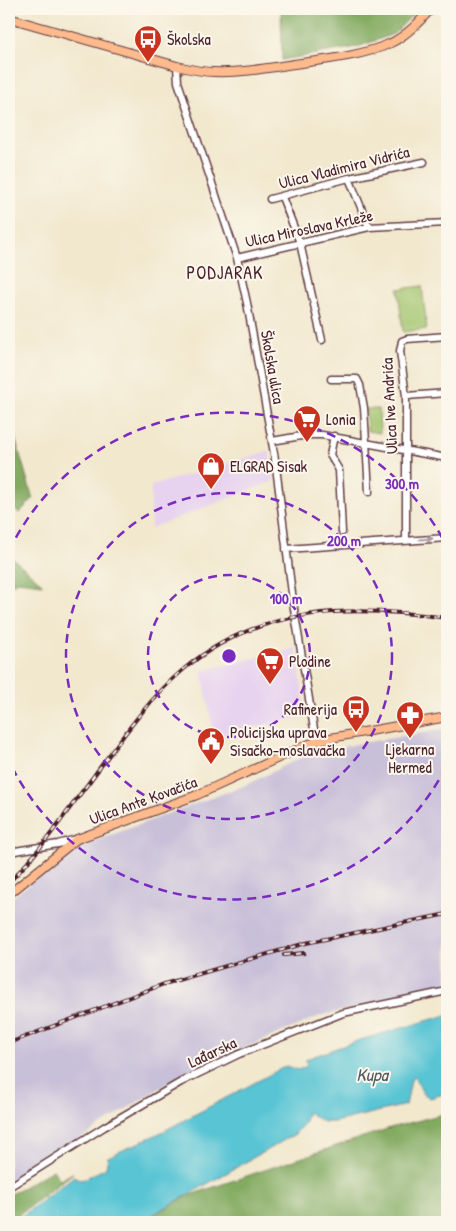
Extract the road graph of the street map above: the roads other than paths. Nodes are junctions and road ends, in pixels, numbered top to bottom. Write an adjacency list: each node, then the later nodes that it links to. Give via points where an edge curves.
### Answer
1 (431, 9): 3 (main road, via 400,38 366,51 229,72 204,72)
2 (9, 18): 3 (main road)
3 (177, 66): 11 (street, Školska ulica, via 178,82)
4 (424, 162): 5 (street, Ulica Vladimira Vidrića)
5 (349, 178): 6 (street, Ulica Vladimira Vidrića); 9 (street)
6 (282, 197): 7 (street, Ulica Vladimira Vidrića); 10 (street)
7 (270, 199)
8 (447, 223): 9 (street, Ulica Miroslava Krleže)
9 (369, 227): 10 (street, Ulica Miroslava Krleže)
10 (300, 243): 11 (street, Ulica Miroslava Krleže); 13 (street)
11 (237, 258): 18 (street, Školska ulica)
12 (447, 336): 16 (street, Ulica Ive Andrića, via 402,341 400,351)
13 (322, 340)
14 (330, 379): 19 (street, via 357,379 364,408)
15 (447, 393): 16 (street)
16 (406, 396): 20 (street, Ulica Ive Andrića)
17 (334, 436): 18 (street, via 307,435); 19 (street); 23 (street, via 330,455 338,470)
18 (272, 441): 26 (street, Školska ulica)
19 (365, 442): 20 (street); 22 (street)
20 (406, 450): 21 (street); 25 (street, Ulica Ive Andrića)
21 (447, 458)
22 (369, 492)
23 (342, 532)
24 (447, 538): 25 (street, one-way to 24)
25 (406, 540): 26 (street)
26 (286, 549): 28 (street, Školska ulica)
27 (447, 717): 28 (main road, Ulica Ante Kovačića)
28 (316, 741): 29 (main road, Ulica Ante Kovačića, via 197,795)
29 (77, 839): 30 (street); 31 (main road, Ulica Ante Kovačića)
30 (9, 852)
31 (9, 894)
32 (447, 991): 33 (street, Lađarska, via 344,1012 239,1054 181,1082)
33 (9, 1187)

